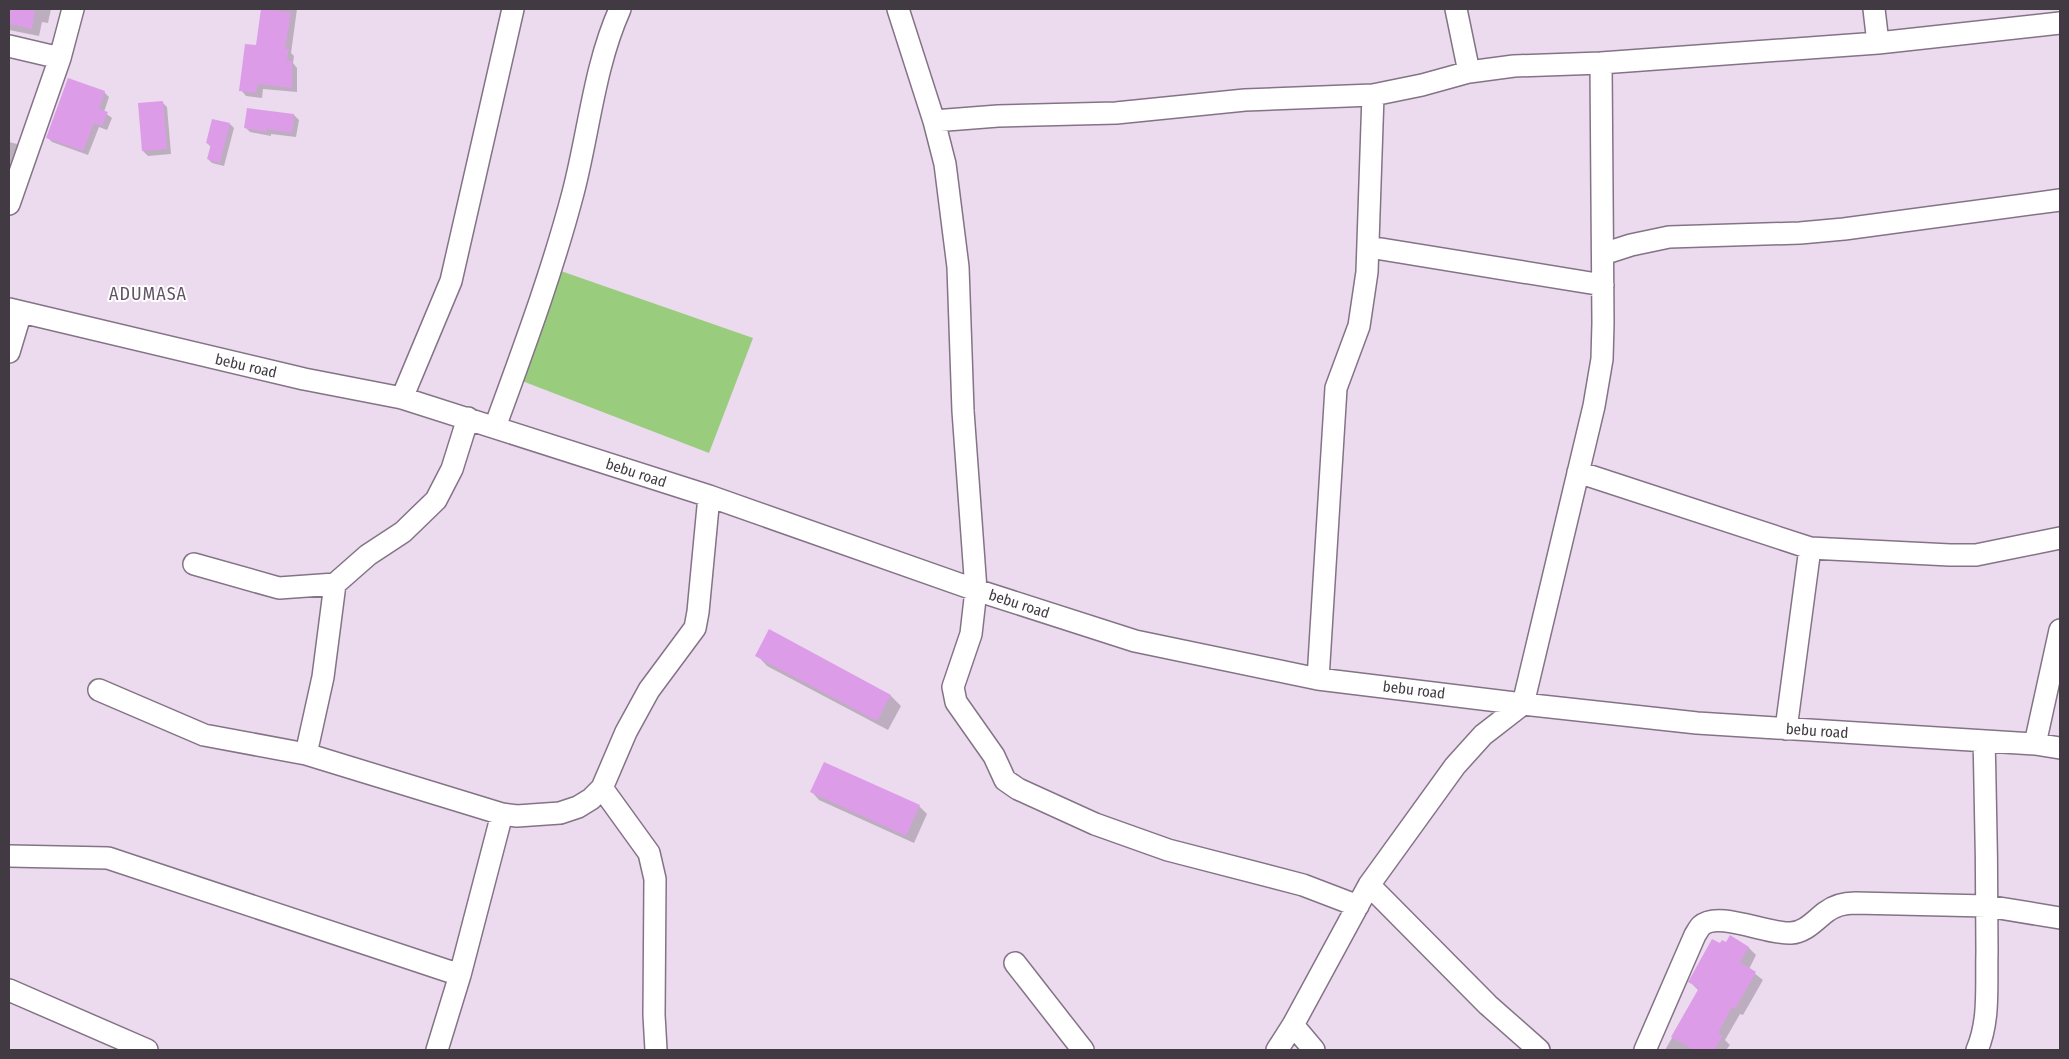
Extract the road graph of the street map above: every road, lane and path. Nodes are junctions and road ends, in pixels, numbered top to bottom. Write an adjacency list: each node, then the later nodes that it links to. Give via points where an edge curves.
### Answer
1 (73, 9): 10 (street)
2 (513, 9): 22 (street, via 451,280)
3 (620, 9): 24 (street, via 606,46 574,190 556,254)
4 (898, 9): 14 (street)
5 (1456, 9): 12 (street)
6 (1874, 9): 8 (street)
7 (2060, 23): 8 (street)
8 (1878, 43): 11 (street)
9 (9, 46): 10 (street)
10 (60, 58): 16 (street)
11 (1601, 63): 12 (street, via 1514,66); 18 (street)
12 (1469, 72): 13 (street)
13 (1373, 95): 14 (street, via 1245,100 1116,113); 17 (street)
14 (934, 121): 31 (street, via 945,164 958,267 963,411)
15 (2060, 200): 18 (street, via 1844,229 1669,237)
16 (9, 204)
17 (1369, 247): 19 (street); 33 (street, via 1359,326 1336,388)
18 (1603, 254): 19 (street)
19 (1603, 285): 25 (street, via 1602,360)
20 (15, 310): 21 (street); 22 (street, bebu road, via 304,379)
21 (9, 352)
22 (402, 398): 23 (street, bebu road)
23 (468, 418): 24 (street, bebu road); 30 (street, via 452,469 436,500 403,532)
24 (495, 427): 26 (street, bebu road)
25 (1578, 472): 28 (street); 35 (street)
26 (709, 496): 31 (street, bebu road); 41 (street, via 695,628 649,690 626,732)
27 (2060, 538): 28 (street, via 1976,555)
28 (1810, 548): 36 (street)
29 (194, 564): 30 (street, via 279,588)
30 (335, 584): 40 (street, via 323,677)
31 (976, 590): 33 (street, bebu road, via 1135,641); 45 (street, via 972,634 952,687 956,702 994,756 1005,780 1095,824 1168,850 1303,885)
32 (2060, 630): 38 (street)
33 (1318, 678): 35 (street, bebu road)
34 (99, 690): 40 (street, via 204,736)
35 (1523, 704): 36 (street, bebu road); 44 (street, via 1483,735 1455,766)
36 (1786, 729): 37 (street, bebu road)
37 (1984, 741): 38 (street, bebu road); 46 (street)
38 (2035, 744): 39 (street, bebu road)
39 (2060, 748)
40 (306, 754): 42 (street)
41 (602, 788): 42 (street, via 578,807 560,813); 54 (street, via 649,853 655,879)
42 (502, 814): 49 (street)
43 (9, 856): 49 (street, via 108,858)
44 (1370, 885): 45 (street); 58 (street, via 1488,1005)
45 (1358, 906): 51 (street)
46 (1987, 906): 47 (street); 59 (street, via 1842,904 1803,930 1792,933 1711,921 1702,925 1695,935); 60 (street, via 1986,1012 1984,1034)
47 (2060, 918)
48 (1015, 964): 55 (street)
49 (460, 975): 53 (street)
50 (9, 990): 52 (street)
51 (1294, 1025): 56 (street); 57 (street)
52 (147, 1050)
53 (437, 1050)
54 (656, 1050)
55 (1083, 1050)
56 (1277, 1050)
57 (1314, 1050)
58 (1539, 1050)
59 (1645, 1050)
60 (1977, 1050)

